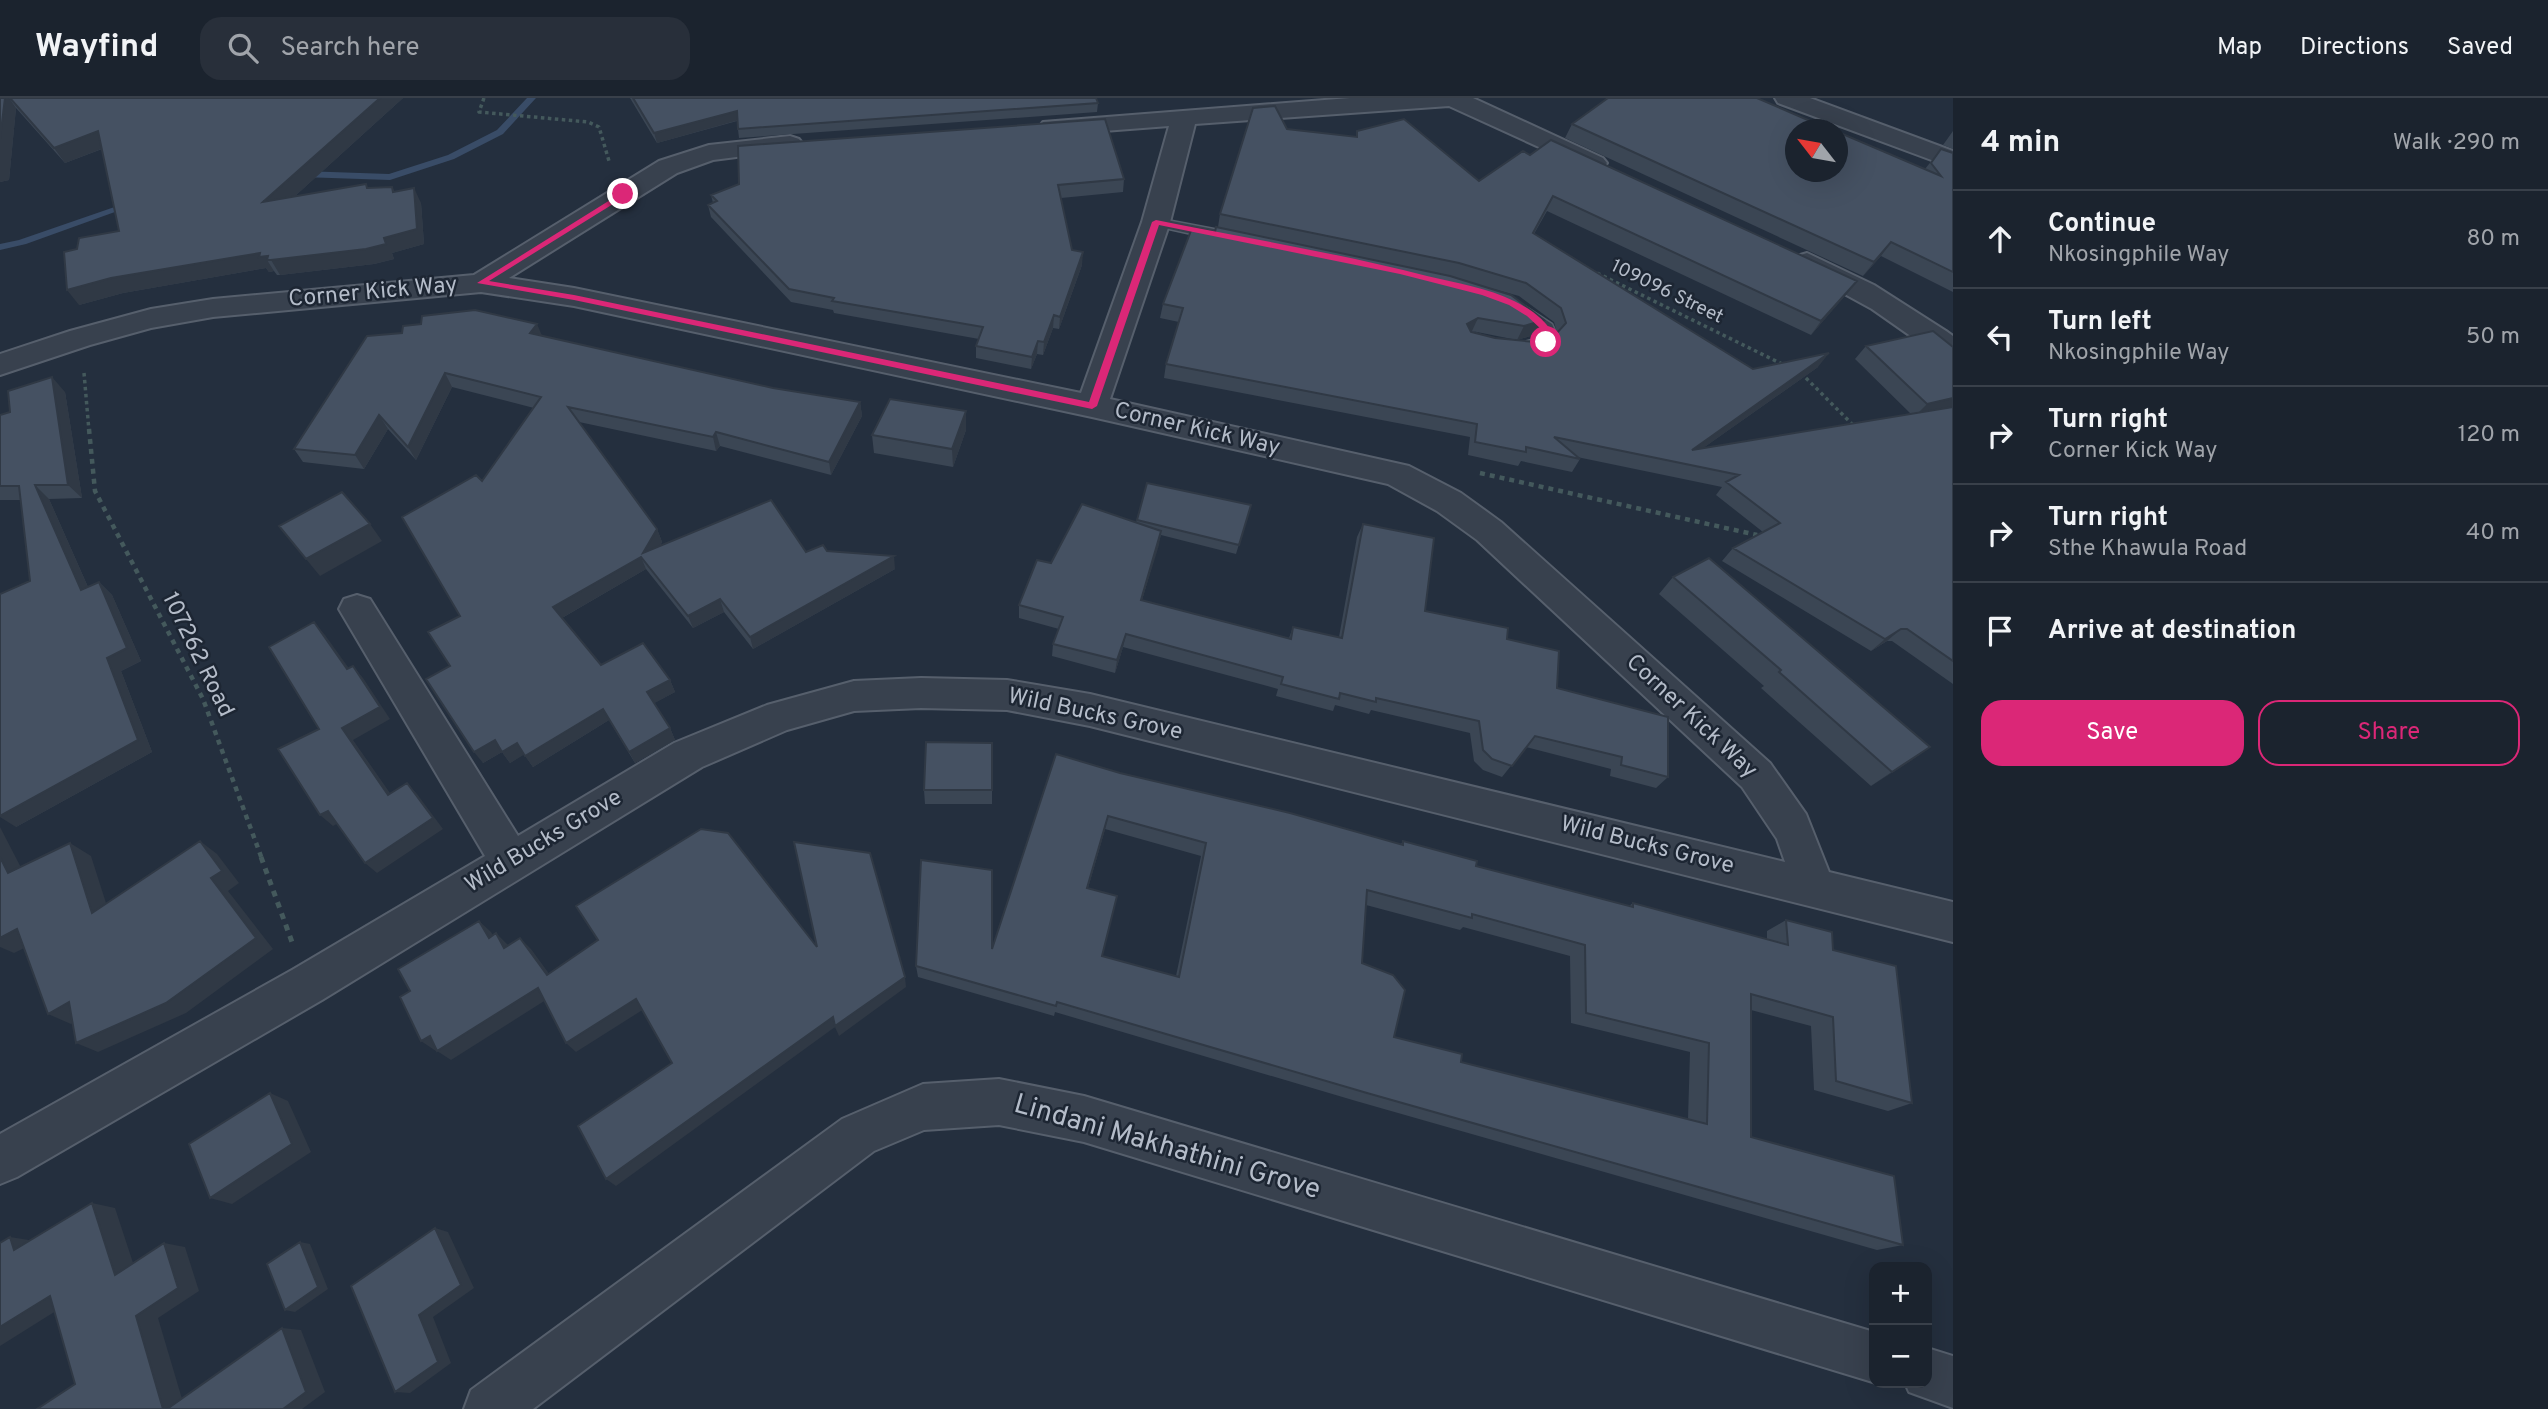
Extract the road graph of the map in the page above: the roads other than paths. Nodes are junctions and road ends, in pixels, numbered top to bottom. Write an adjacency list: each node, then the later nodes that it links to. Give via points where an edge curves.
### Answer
1 (1452, 98): 3 (street); 8 (street)
2 (1787, 98): 7 (street)
3 (1408, 99): 4 (street)
4 (1184, 118): 5 (street); 9 (street)
5 (1034, 128)
6 (816, 143): 12 (street, via 709,153 668,167)
7 (1953, 160)
8 (1618, 174)
9 (1156, 222): 10 (lane); 17 (street)
10 (1237, 239)
11 (1782, 250): 15 (street, via 1868,292)
12 (481, 283): 16 (street, Corner Kick Way, via 213,308 151,319); 17 (street, Corner Kick Way, via 574,297)
13 (1503, 300): 14 (lane, via 1530,314 1549,335 1546,342 1535,346)
14 (1507, 345)
15 (1953, 351)
16 (0, 365)
17 (1092, 406): 20 (street, Corner Kick Way, via 1397,474 1449,502 1489,531 1756,775 1800,841)
18 (357, 609): 19 (street)
19 (511, 862): 20 (street, Wild Bucks Grove, via 688,755 780,716 854,696 920,693 1007,695 1090,710); 22 (street, Wild Bucks Grove)
20 (1811, 887): 21 (street, Wild Bucks Grove)
21 (1953, 922)
22 (0, 1160)
23 (1869, 1356): 26 (street, Lindani Makhathini Grove, via 1084,1119 999,1102 923,1107 858,1135)
24 (1932, 1376): 25 (street)
25 (1953, 1382)
26 (490, 1409)

